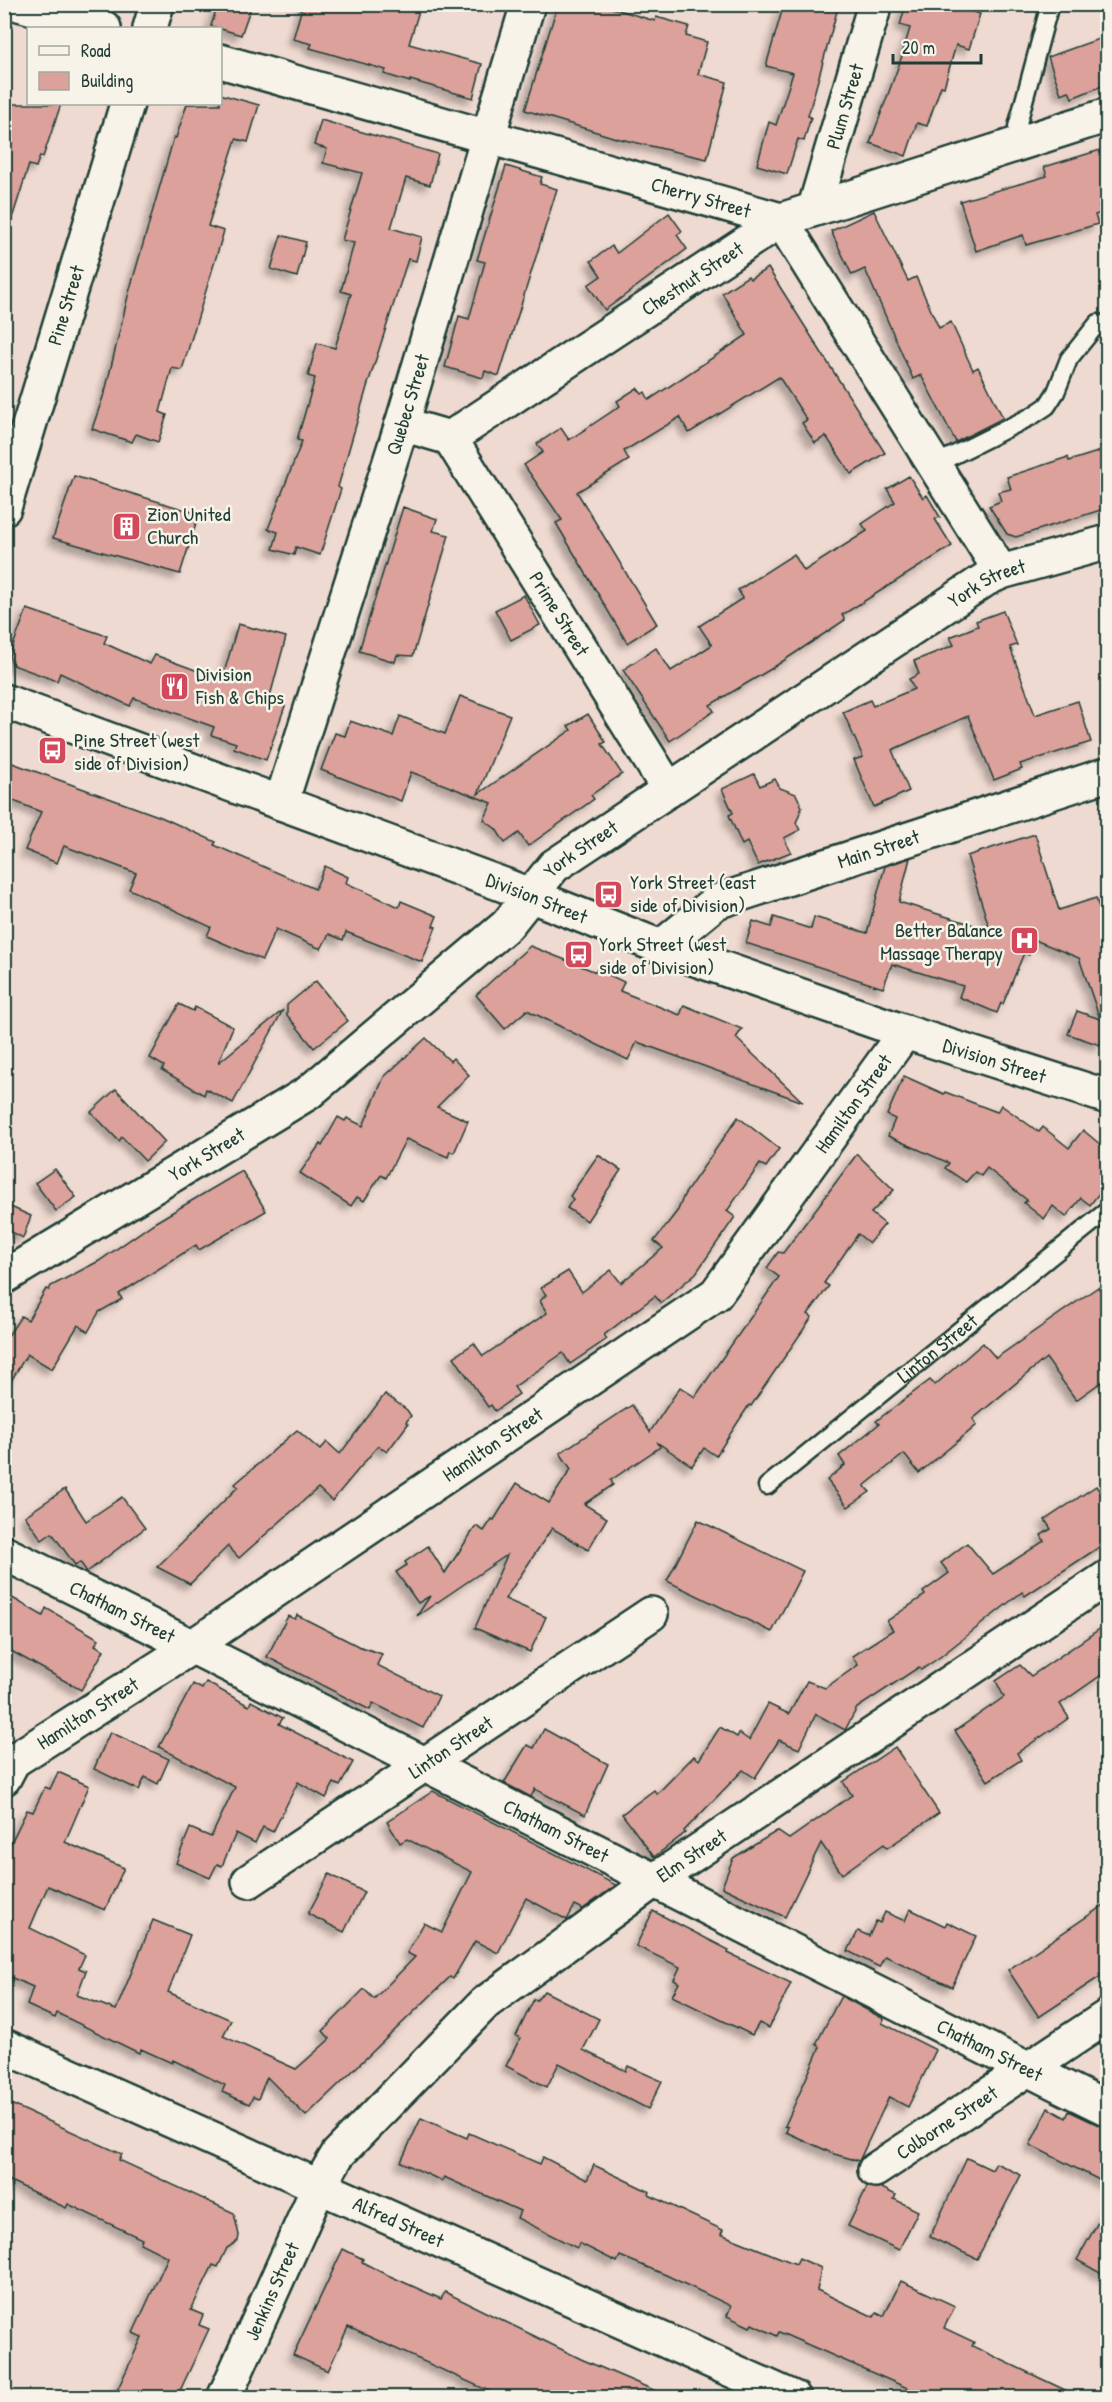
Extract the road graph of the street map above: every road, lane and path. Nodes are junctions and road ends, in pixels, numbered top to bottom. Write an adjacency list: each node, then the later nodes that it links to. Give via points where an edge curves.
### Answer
1 (19, 4): 6 (street)
2 (158, 4): 7 (street)
3 (528, 4): 11 (street, Quebec Street)
4 (875, 4): 13 (street, Plum Street)
5 (1050, 4): 12 (lane, via 1017,126)
6 (100, 27)
7 (150, 27)
8 (222, 62): 11 (street, Cherry Street)
9 (127, 105): 19 (street, Pine Street)
10 (1107, 115): 12 (street, Chestnut Street)
11 (488, 137): 14 (street, Cherry Street); 16 (street, Quebec Street)
12 (1021, 142): 13 (street, Chestnut Street)
13 (815, 207): 14 (street, Chestnut Street)
14 (782, 220): 17 (street, Chestnut Street); 18 (street)
15 (1098, 323): 18 (lane, via 1069,359 1047,405)
16 (402, 424): 17 (street); 25 (street, Quebec Street)
17 (450, 438): 24 (street, Prime Street)
18 (934, 465): 21 (street)
19 (4, 508)
20 (1107, 542): 21 (street, York Street)
21 (1001, 572): 24 (street, York Street)
22 (4, 701): 25 (street, Division Street)
23 (1107, 774): 27 (street, Main Street, via 717,902)
24 (669, 790): 26 (street, York Street, via 554,866)
25 (280, 803): 26 (street, Division Street)
26 (530, 896): 27 (street, Division Street); 31 (street, York Street, via 507,925 308,1093)
27 (661, 947): 28 (street, Division Street)
28 (905, 1032): 29 (street, Division Street); 36 (street, Hamilton Street, via 716,1294)
29 (1107, 1097)
30 (1107, 1210): 32 (lane, Linton Street)
31 (4, 1277)
32 (767, 1486)
33 (4, 1553): 36 (street, Chatham Street)
34 (1107, 1577): 40 (street, Elm Street)
35 (651, 1614): 37 (street, Linton Street)
36 (193, 1646): 37 (street, Chatham Street); 38 (street, Hamilton Street, via 13,1761)
37 (427, 1766): 39 (street, Linton Street); 40 (street, Chatham Street)
38 (4, 1778)
39 (249, 1881)
40 (652, 1882): 43 (street, Chatham Street); 46 (street, Elm Street, via 484,2003 338,2154)
41 (1107, 2016): 43 (street, Colborne Street)
42 (4, 2046): 46 (street, Alfred Street)
43 (1028, 2069): 44 (street, Chatham Street); 45 (street, Colborne Street)
44 (1107, 2109)
45 (875, 2170)
46 (319, 2186): 47 (street, Jenkins Street); 48 (street, Alfred Street)
47 (224, 2397)
48 (794, 2397)

